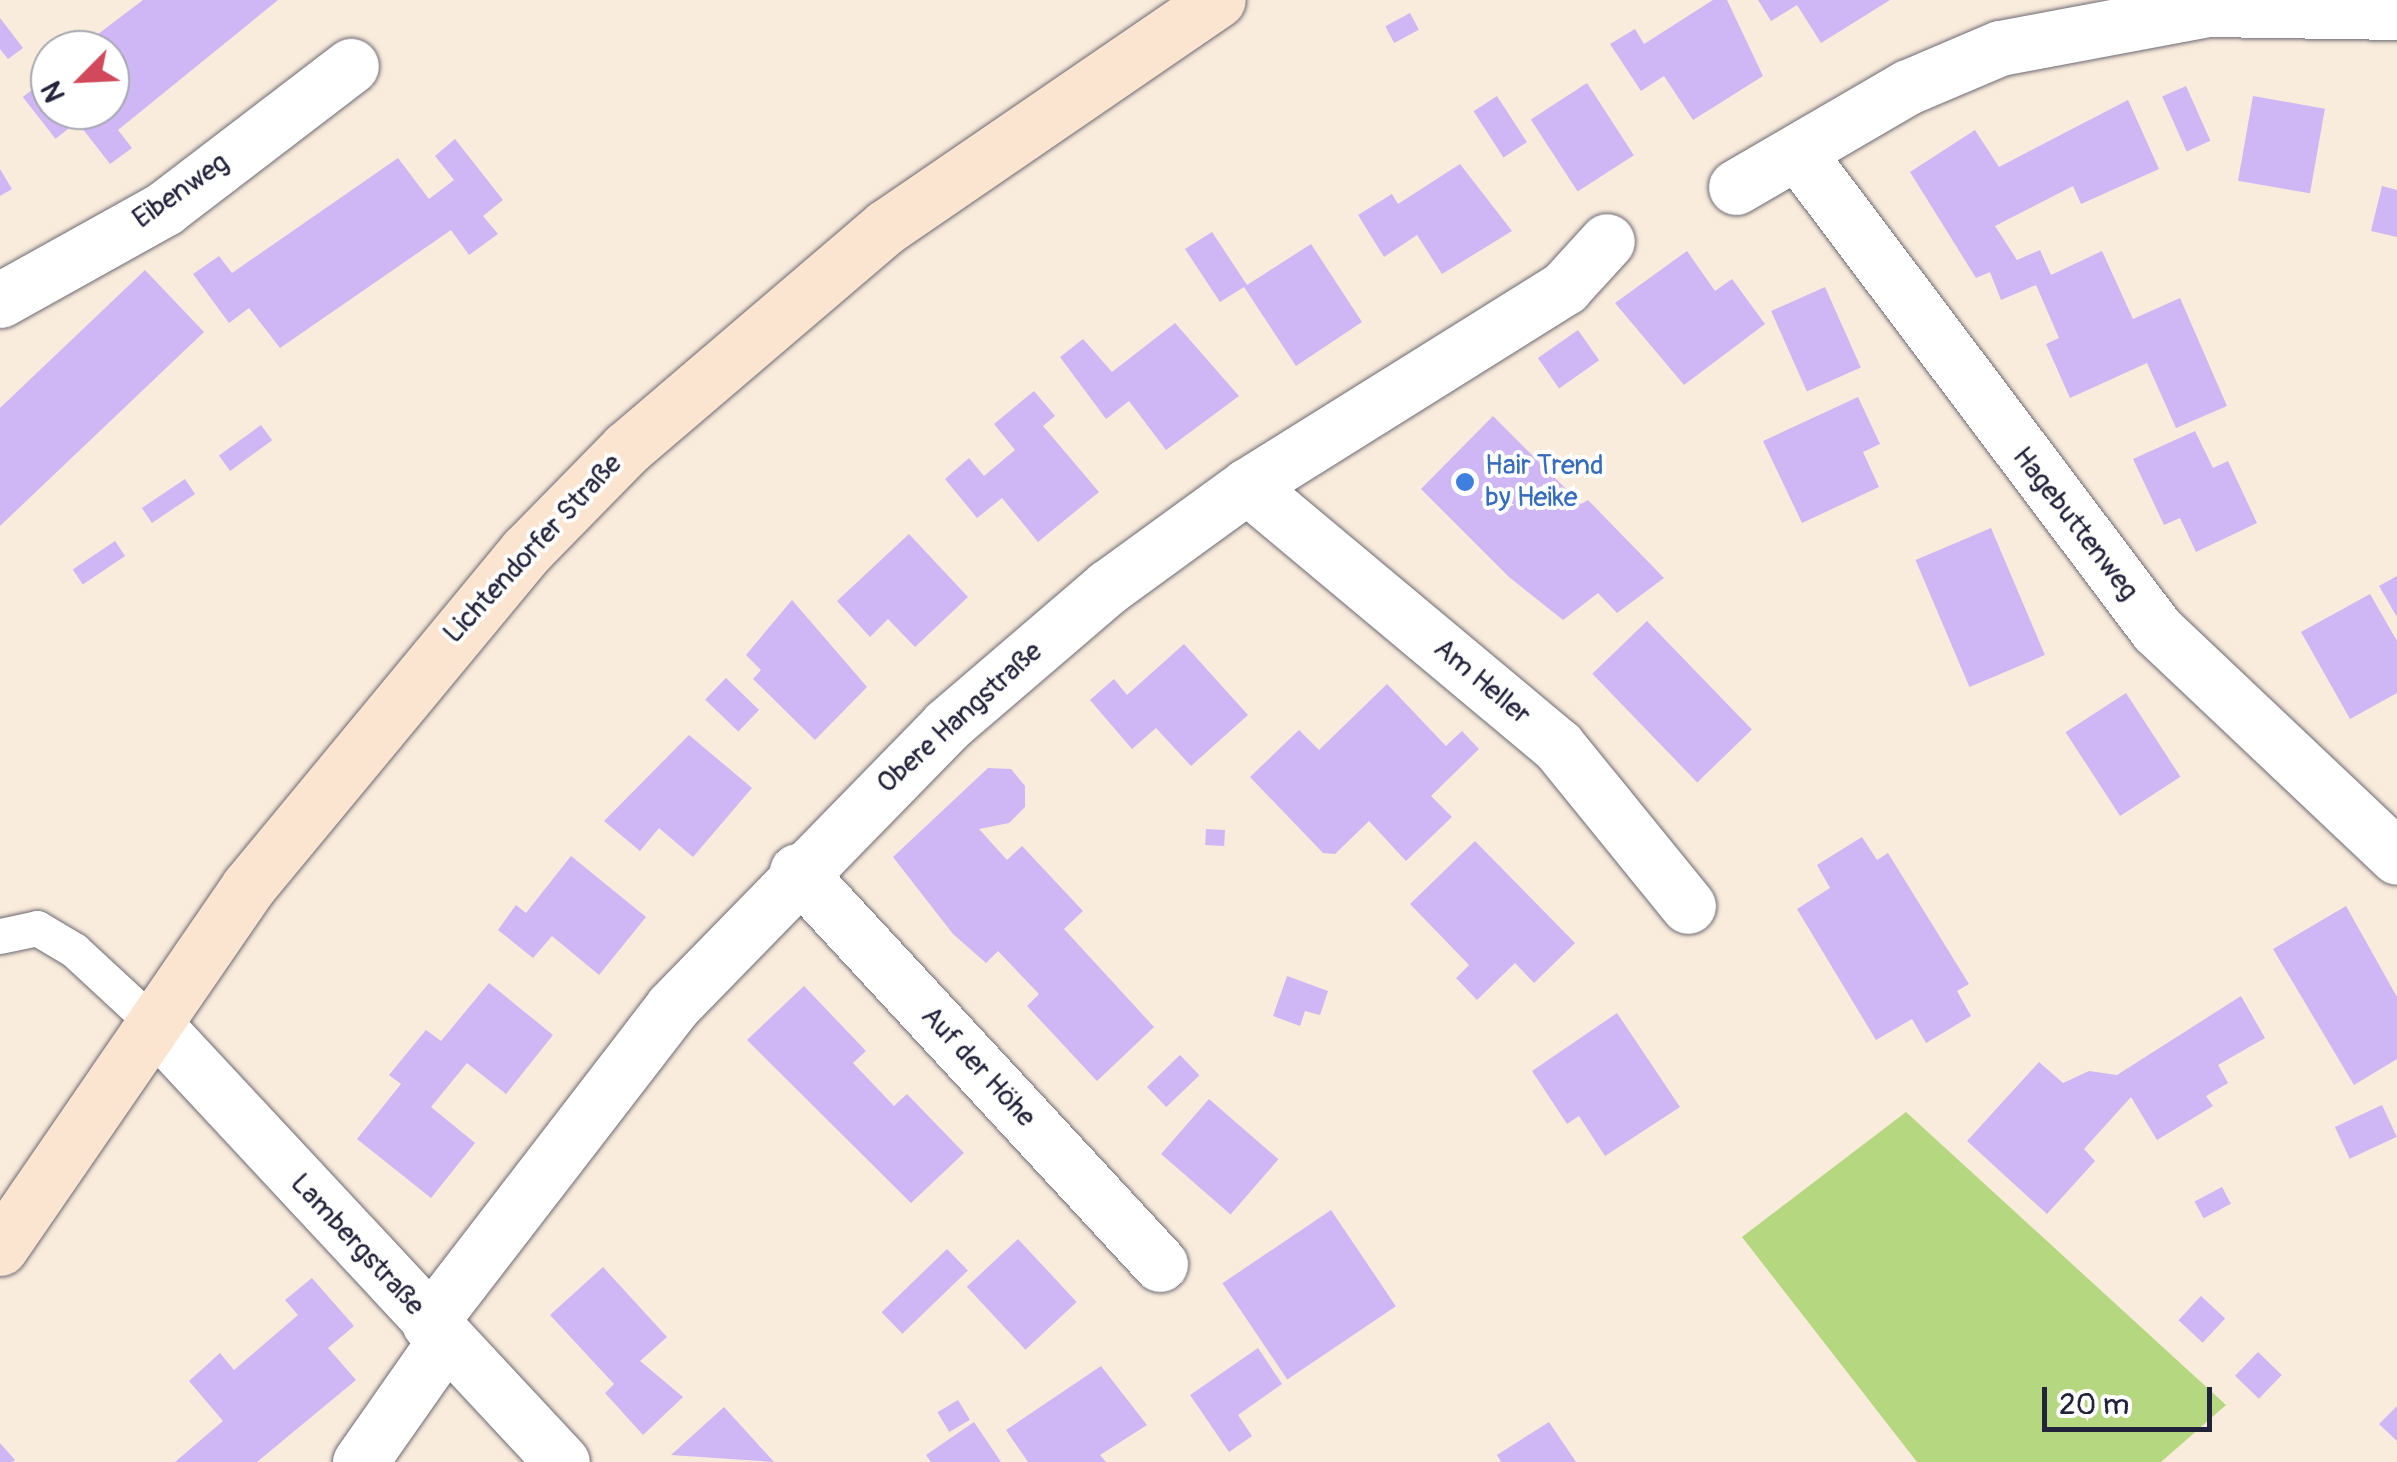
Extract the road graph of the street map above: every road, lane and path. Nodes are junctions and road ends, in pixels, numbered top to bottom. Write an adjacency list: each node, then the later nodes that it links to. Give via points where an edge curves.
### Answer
1 (1218, 0): 13 (main road, Lichtendorfer Straße, via 886,227 627,448 395,702 248,888)
2 (2397, 12): 4 (street, via 2209,9 2000,48 1908,87)
3 (351, 66): 7 (street, Eibenweg, via 165,208)
4 (1797, 152): 5 (street); 9 (street, Hagebuttenweg, via 2158,630)
5 (1736, 187)
6 (1608, 241): 8 (street, Obere Hangstraße, via 1565,287)
7 (0, 300)
8 (1247, 486): 10 (street, Obere Hangstraße, via 1108,587); 11 (street, Am Heller, via 1558,746)
9 (2397, 858)
10 (796, 870): 15 (street, Auf der Höhe); 16 (street, Obere Hangstraße, via 672,1007)
11 (1688, 906)
12 (0, 936): 13 (lane, via 37,928 74,950)
13 (154, 1025): 14 (main road, Lichtendorfer Straße); 16 (street, Lambergstraße)
14 (0, 1248)
15 (1160, 1264)
16 (438, 1331): 17 (street, Obere Hangstraße); 18 (street, Lambergstraße)
17 (360, 1462)
18 (562, 1462)

